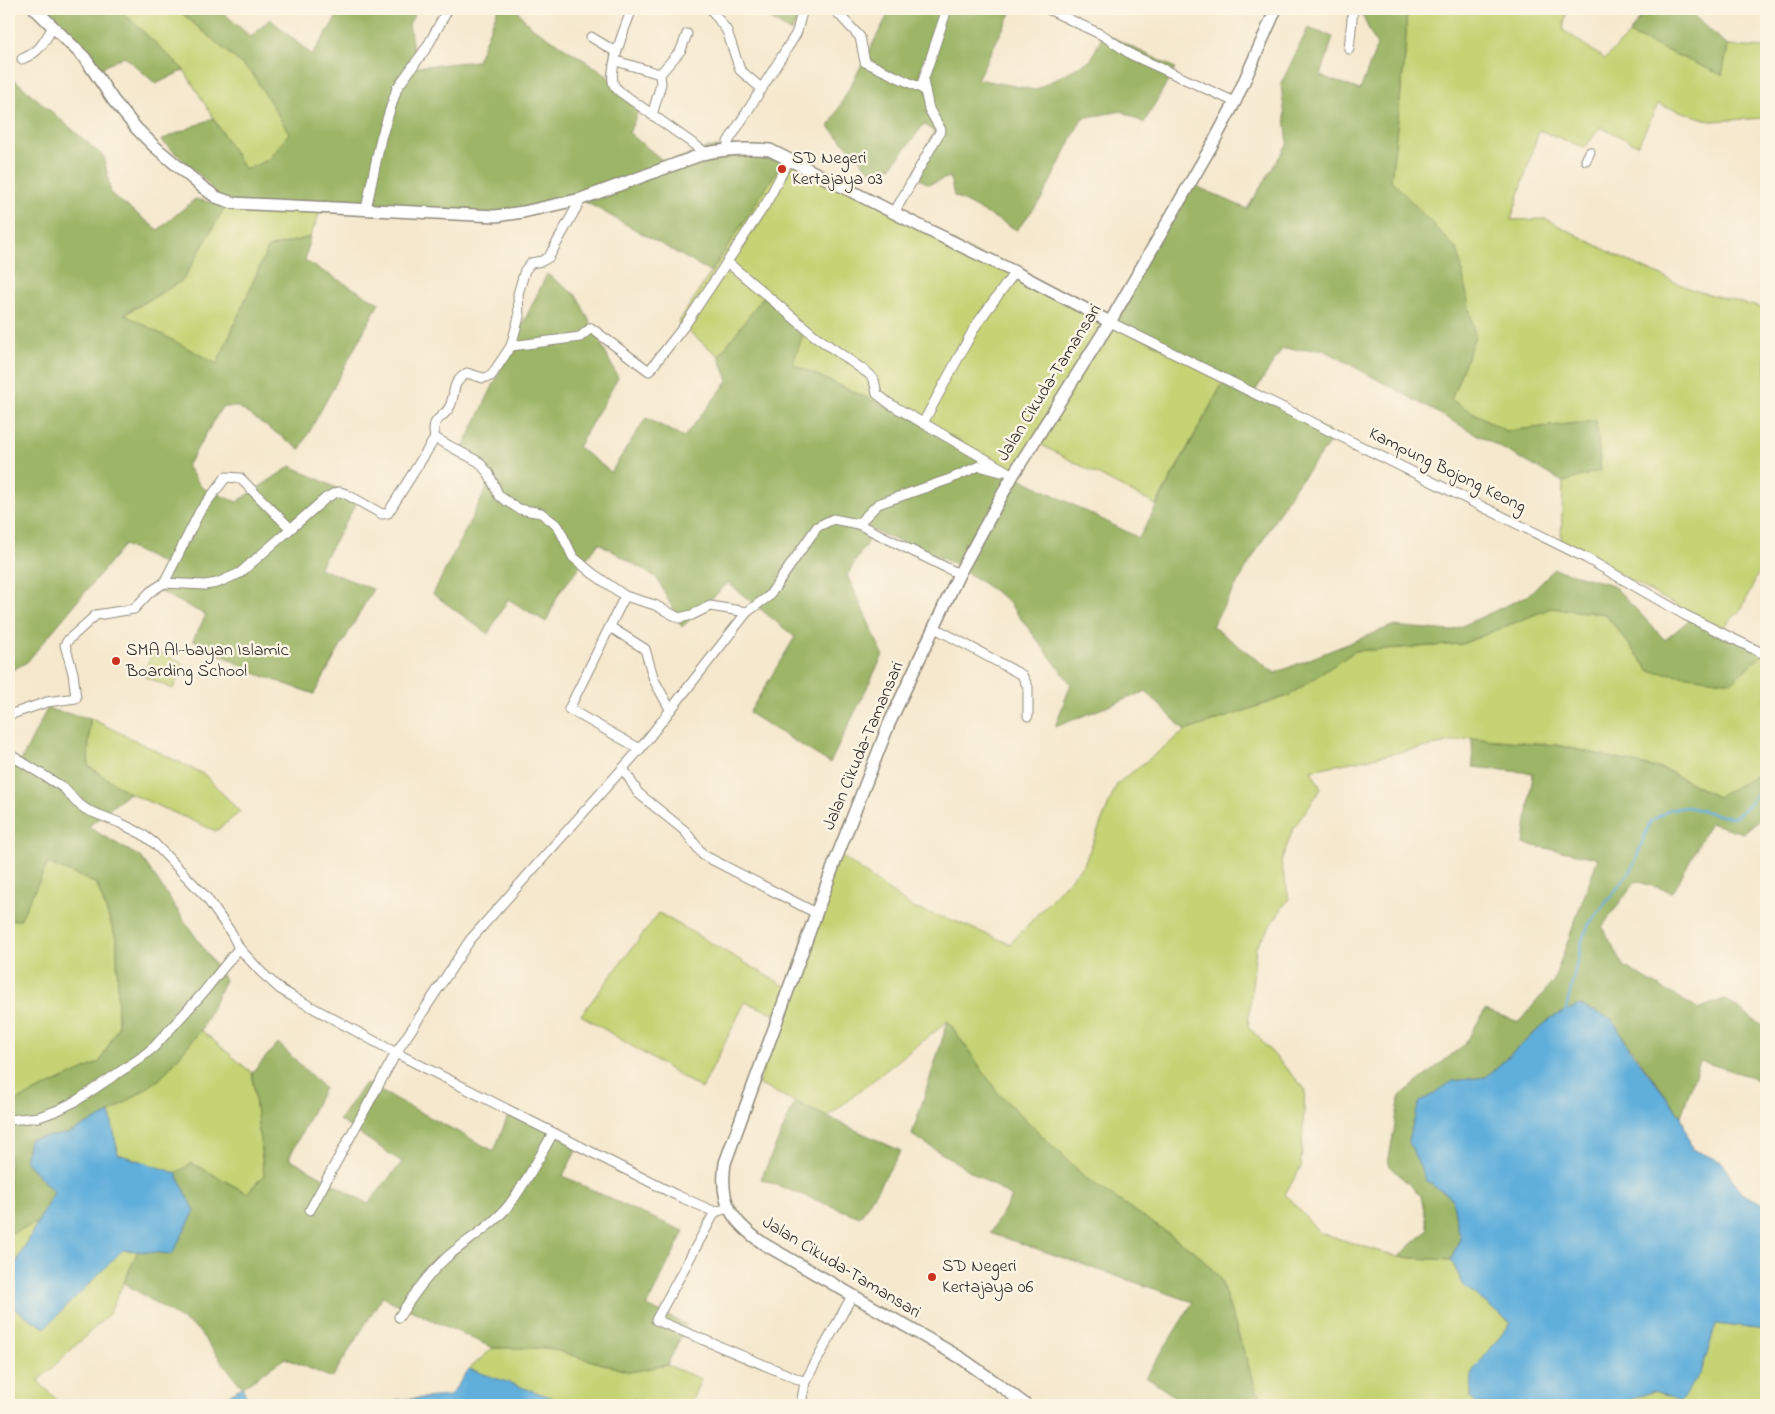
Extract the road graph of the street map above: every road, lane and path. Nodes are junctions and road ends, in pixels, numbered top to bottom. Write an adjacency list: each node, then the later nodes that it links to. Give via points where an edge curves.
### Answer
1 (35, 9): 11 (street)
2 (448, 9): 26 (street, via 427,47 397,88 381,138)
3 (632, 9): 15 (street)
4 (711, 9): 18 (street, via 727,31 740,70)
5 (804, 9): 18 (street, via 796,34)
6 (834, 9): 19 (street, via 860,37 865,62)
7 (947, 9): 19 (street, via 923,81)
8 (1048, 9): 20 (street, via 1104,36 1132,55)
9 (1276, 9): 20 (street, Jalan Cikuda–Tamansari)
10 (1354, 9): 14 (street)
11 (53, 27): 16 (street, via 40,48); 26 (street, via 85,58 137,129 216,197 233,203)
12 (687, 34): 17 (street, via 681,50)
13 (591, 38): 15 (street)
14 (1349, 49)
15 (616, 56): 17 (street); 21 (street, via 613,84)
16 (22, 59)
17 (660, 74): 21 (street, via 661,84)
18 (762, 89): 22 (street, via 728,142)
19 (925, 90): 27 (street, via 929,109 942,130)
20 (1235, 102): 30 (street, Jalan Cikuda–Tamansari)
21 (652, 115): 23 (street)
22 (728, 149): 23 (street); 24 (street, via 770,150)
23 (706, 153): 25 (street)
24 (788, 160): 27 (street); 28 (street, via 767,202)
25 (581, 199): 26 (street, via 496,216); 31 (street, via 549,257 530,263 525,270 518,294 519,317)
26 (366, 209)
27 (894, 213): 29 (street)
28 (727, 262): 31 (street, via 685,325 649,371 591,328 580,337); 32 (street, via 815,336 869,374 877,394)
29 (1015, 272): 30 (street); 32 (street, via 976,325)
30 (1110, 322): 34 (street, Jalan Cikuda–Tamansari); 43 (street, Kampung Bojong Keong, via 1586,558 1685,615)
31 (511, 346): 33 (street, via 491,376 483,378 467,373 460,378 453,388 451,404 436,421 433,429)
32 (923, 423): 34 (street)
33 (435, 438): 36 (street, via 388,513 382,514 340,492 326,498); 39 (street, via 479,462 489,474 499,496 519,509 541,513 558,526 572,557)
34 (1013, 475): 35 (street, via 980,466 878,504); 37 (street, Jalan Cikuda–Tamansari)
35 (858, 524): 37 (street); 40 (street, via 833,519 817,526 769,596)
36 (290, 528): 38 (street, via 240,573 205,585); 38 (street, via 240,478 226,476 200,511)
37 (959, 574): 42 (street, Jalan Cikuda–Tamansari)
38 (164, 583): 45 (street, via 134,609 96,615 68,640 65,646 76,698 47,702)
39 (626, 596): 40 (street, via 656,605 679,618 710,606); 41 (street)
40 (747, 612): 44 (street)
41 (610, 626): 44 (street, via 645,648 654,680); 47 (street, via 569,708)
42 (935, 628): 46 (street, via 1022,675 1028,687); 50 (street, Jalan Cikuda–Tamansari, via 889,724)
43 (1766, 655)
44 (670, 709): 47 (street)
45 (9, 715)
46 (1028, 716)
47 (640, 749): 49 (street)
48 (9, 754): 51 (street, via 64,788 87,810 120,823 154,843 206,897)
49 (623, 768): 50 (street, via 638,793 685,832 703,855); 52 (street, via 470,940)
50 (816, 913): 55 (street, Jalan Cikuda–Tamansari, via 725,1162 724,1192)
51 (239, 948): 52 (street, via 280,989); 53 (street, via 202,994 139,1059 58,1110 39,1117)
52 (396, 1053): 54 (street); 56 (street)
53 (9, 1120)
54 (554, 1134): 57 (street); 59 (street, via 508,1206 427,1277)
55 (728, 1208): 57 (street); 58 (street, Jalan Cikuda–Tamansari, via 738,1223 764,1244)
56 (310, 1210)
57 (715, 1212): 60 (street, via 656,1320)
58 (852, 1296): 60 (street); 62 (street, Jalan Cikuda–Tamansari, via 960,1358)
59 (399, 1317)
60 (805, 1382): 61 (street)
61 (800, 1405)
62 (1026, 1405)

